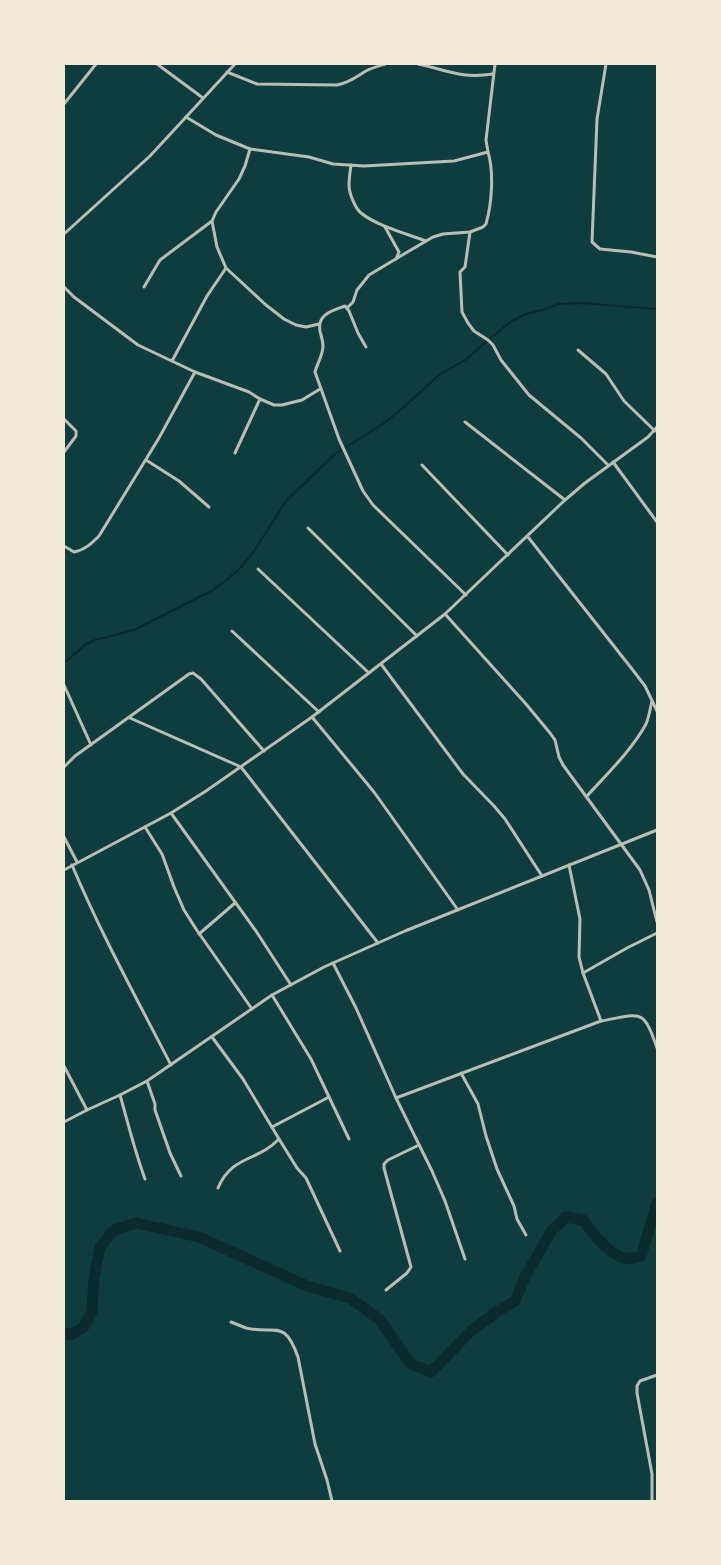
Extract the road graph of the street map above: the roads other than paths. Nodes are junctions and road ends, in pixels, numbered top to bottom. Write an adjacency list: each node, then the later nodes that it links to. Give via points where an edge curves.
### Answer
1 (96, 64): 11 (street)
2 (158, 64): 10 (street)
3 (235, 64): 8 (street)
4 (385, 64): 8 (street, via 337,85 257,84)
5 (418, 64): 9 (street, via 461,75)
6 (494, 64): 9 (street)
7 (606, 64): 21 (street, via 597,119 592,242 600,249)
8 (227, 72): 10 (street)
9 (493, 74): 14 (street, via 486,140)
10 (203, 98): 12 (street)
11 (64, 104)
12 (186, 117): 13 (street, via 216,135); 19 (street, via 150,156)
13 (250, 149): 15 (street); 16 (street, via 239,179)
14 (488, 152): 15 (street, via 454,161); 18 (street, via 492,179 488,218 483,227)
15 (351, 165): 17 (street, via 350,192 359,212)
16 (212, 221): 23 (street); 25 (street, via 160,260)
17 (384, 225): 20 (street); 22 (street, via 399,252)
18 (470, 232): 20 (street, via 443,234); 42 (street, via 465,267 460,272 462,312 468,323 493,345 529,395 581,438)
19 (64, 234)
20 (427, 241): 22 (street)
21 (657, 257)
22 (396, 259): 26 (street, via 370,276)
23 (226, 268): 27 (street, via 284,319 306,327); 30 (street, via 206,296)
24 (64, 287): 30 (street, via 138,345)
25 (144, 287)
26 (347, 308): 27 (street, via 327,313); 28 (street)
27 (319, 324): 32 (street, via 323,346 315,372)
28 (366, 348)
29 (578, 350): 36 (street, via 606,374 624,401)
30 (172, 361): 31 (street)
31 (195, 372): 33 (street); 39 (street)
32 (320, 389): 33 (street, via 302,400 282,405); 51 (street, via 356,478 368,498)
33 (260, 399): 38 (street)
34 (64, 419): 37 (street, via 76,430 76,436)
35 (465, 422): 43 (street)
36 (656, 429): 40 (street)
37 (64, 452)
38 (235, 453)
39 (146, 460): 44 (street, via 179,481); 48 (street, via 99,536 80,551 74,552)
40 (613, 462): 42 (street); 45 (street)
41 (422, 466): 49 (street)
42 (608, 466): 43 (street)
43 (564, 500): 47 (street)
44 (209, 507)
45 (657, 522)
46 (308, 528): 54 (street)
47 (528, 536): 49 (street); 58 (street, via 645,686)
48 (64, 546)
49 (508, 555): 51 (street)
50 (258, 569): 56 (street)
51 (466, 595): 52 (street)
52 (445, 614): 54 (street); 67 (street, via 550,733 563,765)
53 (232, 632): 60 (street)
54 (417, 636): 55 (street)
55 (381, 664): 56 (street); 77 (street, via 463,774 505,820)
56 (369, 673): 60 (street)
57 (64, 685): 63 (street)
58 (652, 701): 59 (street); 67 (street, via 646,723 622,757)
59 (657, 711)
60 (319, 712): 61 (street)
61 (312, 717): 64 (street); 79 (street, via 374,792)
62 (130, 718): 63 (street); 64 (street, via 193,673); 66 (street)
63 (91, 744): 65 (street)
64 (264, 751): 66 (street)
65 (64, 767)
66 (241, 767): 68 (street); 83 (street)
67 (587, 796): 72 (street)
68 (171, 813): 69 (street); 78 (street)
69 (145, 827): 73 (street); 82 (street, via 162,854 184,910)
70 (657, 830): 72 (street)
71 (64, 837): 73 (street)
72 (623, 844): 75 (street); 80 (street, via 645,878)
73 (78, 862): 74 (street)
74 (72, 865): 76 (street); 92 (street, via 107,943)
75 (569, 866): 77 (street); 85 (street, via 580,919 579,957)
76 (64, 870)
77 (542, 876): 79 (street)
78 (235, 903): 82 (street); 86 (street)
79 (458, 910): 83 (street)
80 (657, 922)
81 (657, 933): 85 (street)
82 (199, 934): 88 (street)
83 (378, 944): 84 (street)
84 (333, 963): 86 (street); 98 (street)
85 (583, 973): 89 (street)
86 (291, 985): 87 (street)
87 (272, 996): 88 (street); 97 (street)
88 (252, 1008): 90 (street)
89 (601, 1021): 91 (street, via 640,1016 646,1020); 94 (street)
90 (212, 1037): 92 (street); 101 (street)
91 (657, 1048)
92 (171, 1065): 95 (street)
93 (64, 1066): 99 (street)
94 (461, 1073): 98 (street); 108 (street, via 478,1104 497,1169)
95 (147, 1081): 96 (street); 105 (street, via 170,1153)
96 (120, 1095): 99 (street); 106 (street)
97 (329, 1097): 101 (street); 103 (street)
98 (396, 1098): 104 (street)
99 (87, 1110): 100 (street)
100 (64, 1122)
101 (272, 1127): 102 (street)
102 (279, 1139): 107 (street, via 265,1152 228,1170); 109 (street, via 306,1178)
103 (349, 1139)
104 (419, 1145): 110 (street, via 445,1202); 111 (street, via 384,1164 411,1266)
105 (181, 1176)
106 (145, 1179)
107 (218, 1188)
108 (526, 1235)
109 (340, 1251)
110 (465, 1259)
111 (386, 1290)
112 (232, 1322): 114 (street, via 247,1328 276,1329 287,1334 294,1344 313,1437)
113 (657, 1375): 115 (street, via 640,1381 637,1386 652,1474)
114 (332, 1501)
115 (652, 1501)

